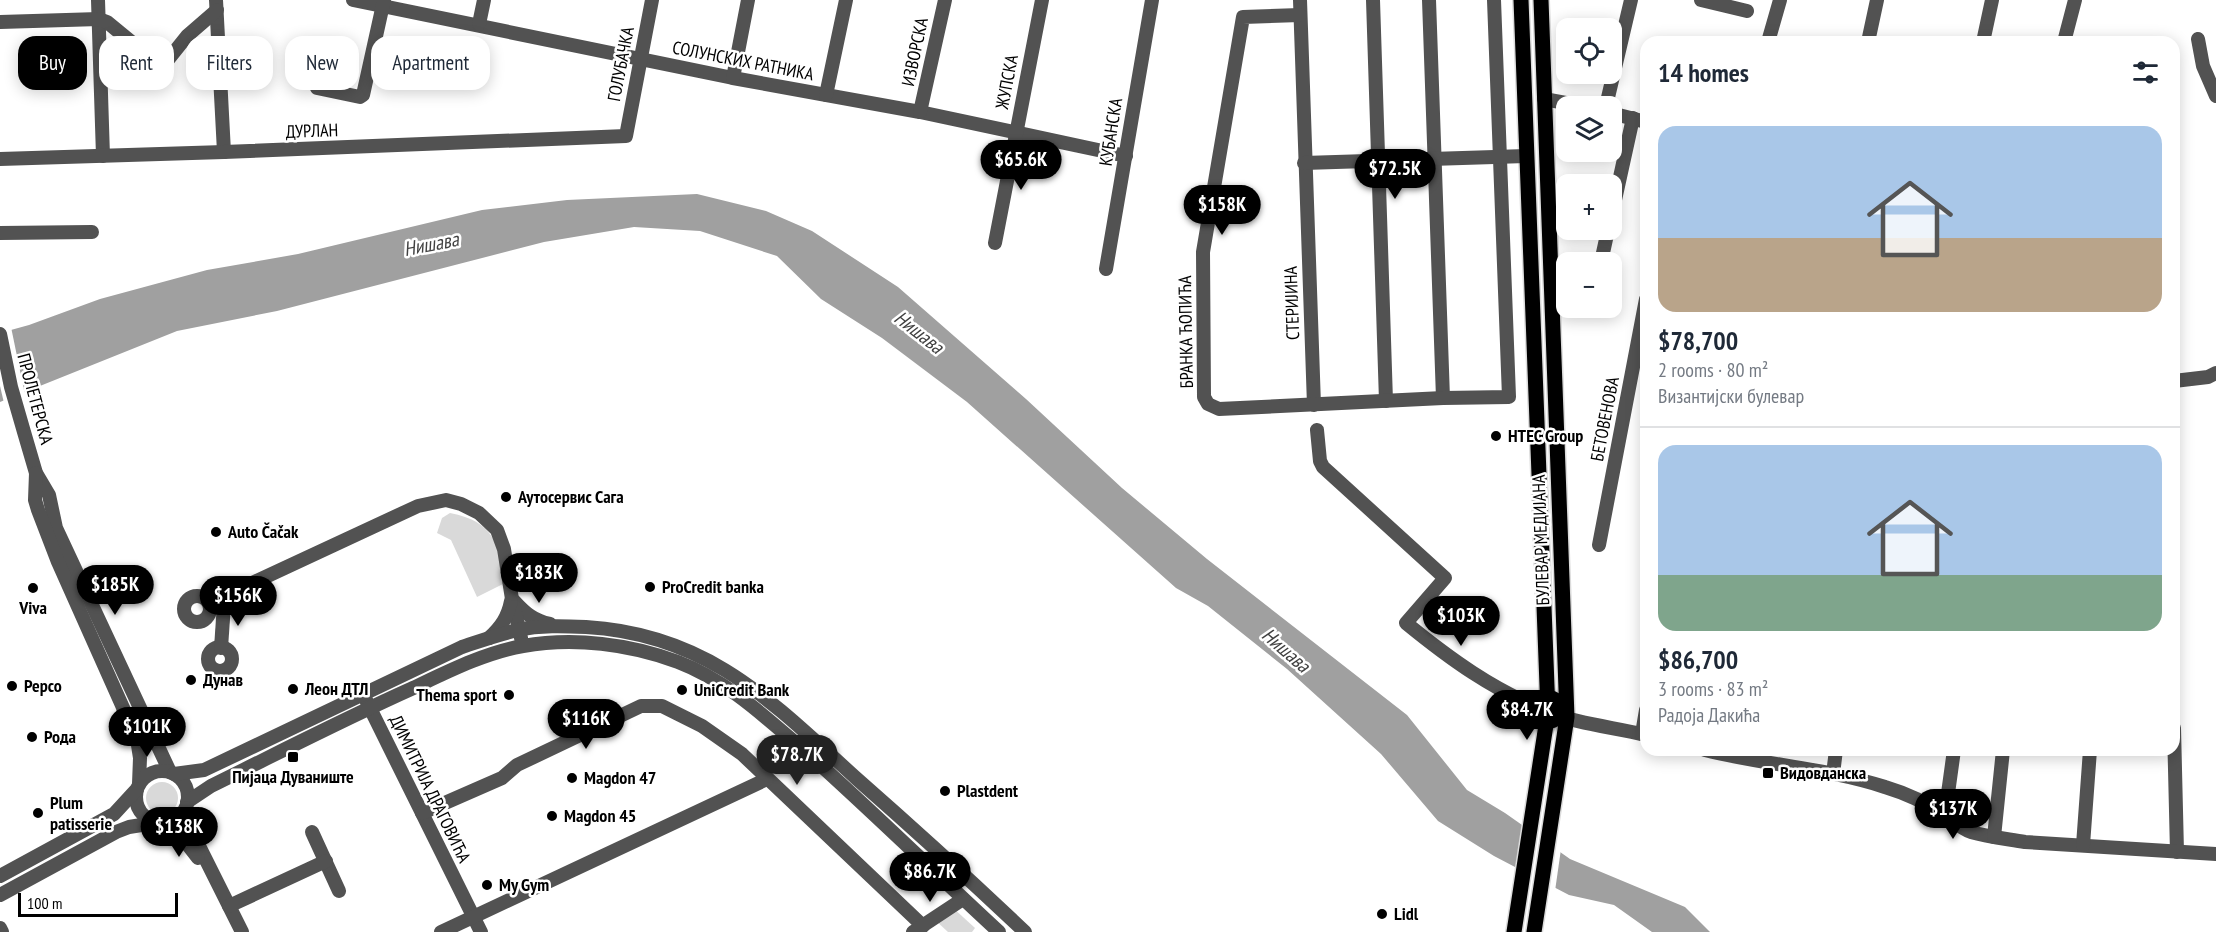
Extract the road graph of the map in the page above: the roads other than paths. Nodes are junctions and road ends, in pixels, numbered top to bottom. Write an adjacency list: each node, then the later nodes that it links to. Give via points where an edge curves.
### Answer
1 (98, 0): 26 (street)
2 (353, 0): 22 (street, СОЛУНСКИХ РАТНИКА)
3 (484, 0): 28 (street)
4 (652, 0): 34 (street, ГОЛУБАЧКА)
5 (748, 0): 35 (street)
6 (846, 0): 37 (street)
7 (945, 0): 42 (street, ИЗВОРСКА)
8 (1042, 0): 45 (street, ЖУПСКА)
9 (1152, 0): 49 (street, КУБАНСКА)
10 (1300, 0): 25 (street, СТЕРИЈИНА)
11 (1373, 0): 54 (street)
12 (1429, 0): 52 (street)
13 (1494, 0): 50 (street)
14 (1521, 0): 51 (main road, БУЛЕВАР МЕДИЈАНА)
15 (1541, 0): 40 (main road, БУЛЕВАР МЕДИЈАНА)
16 (1631, 0): 38 (street)
17 (1701, 0): 24 (street)
18 (1780, 0): 29 (street)
19 (1878, 0): 30 (street)
20 (1992, 0): 31 (street)
21 (2075, 0): 32 (street)
22 (383, 3): 28 (street, СОЛУНСКИХ РАТНИКА); 36 (street, via 363,95)
23 (217, 5): 26 (street, via 161,64 107,21); 47 (street)
24 (1747, 11)
25 (1300, 15): 55 (street, СТЕРИЈИНА); 67 (street, БРАНКА ЋОПИЋА, via 1242,17 1203,252 1204,397 1219,409)
26 (99, 19): 27 (street); 48 (street)
27 (0, 22)
28 (479, 24): 34 (street, СОЛУНСКИХ РАТНИКА)
29 (1770, 36)
30 (1871, 36)
31 (1984, 36)
32 (2066, 36)
33 (2198, 39): 39 (street, via 2203,66)
34 (641, 58): 35 (street, СОЛУНСКИХ РАТНИКА); 46 (street, ГОЛУБАЧКА)
35 (733, 78): 37 (street, СОЛУНСКИХ РАТНИКА)
36 (327, 90)
37 (826, 96): 42 (street, СОЛУНСКИХ РАТНИКА)
38 (1608, 96)
39 (2216, 96)
40 (1544, 99): 41 (street); 80 (main road, БУЛЕВАР МЕДИЈАНА)
41 (1556, 101)
42 (920, 112): 45 (street, СОЛУНСКИХ РАТНИКА)
43 (1622, 116): 44 (street)
44 (1639, 120): 56 (street)
45 (1016, 133): 49 (street, СОЛУНСКИХ РАТНИКА); 59 (street, ЖУПСКА)
46 (626, 135): 47 (street, ДУРЛАН)
47 (225, 152): 48 (street, ДУРЛАН)
48 (103, 156): 53 (street, ДУРЛАН)
49 (1126, 156): 60 (street, КУБАНСКА)
50 (1500, 156): 51 (street); 52 (street); 65 (street, БРАНКА ЋОПИЋА, via 1509,397)
51 (1527, 156): 79 (main road, БУЛЕВАР МЕДИЈАНА)
52 (1435, 158): 54 (street); 65 (street)
53 (0, 159)
54 (1378, 161): 55 (street); 66 (street)
55 (1304, 163): 67 (street, СТЕРИЈИНА)
56 (1622, 180)
57 (92, 232): 58 (street)
58 (0, 233)
59 (995, 243)
60 (1106, 269)
61 (1640, 330): 70 (street, БЕТОВЕНОВА)
62 (0, 334): 69 (street, ПРОЛЕТЕРСКА)
63 (2216, 373): 64 (street)
64 (2180, 380)
65 (1443, 398): 66 (street, БРАНКА ЋОПИЋА)
66 (1386, 401): 67 (street, БРАНКА ЋОПИЋА)
67 (1314, 405)
68 (1317, 430): 79 (street, via 1323,467 1445,578 1406,623 1452,660)
69 (36, 472): 88 (street, via 49,495 56,528); 91 (street, via 34,500 138,739)
70 (1599, 545)
71 (512, 599): 72 (street, via 528,616); 73 (street); 74 (street, via 509,614); 76 (street, via 506,558 496,530 471,508 446,501 418,506 233,592 217,604)
72 (558, 626): 73 (street); 116 (street, via 644,634 714,662 741,679 767,698)
73 (519, 629): 74 (street); 75 (street)
74 (489, 638): 77 (street)
75 (523, 646): 78 (street, via 469,662); 106 (street, via 599,644 640,649 706,675 764,716)
76 (221, 648)
77 (363, 694): 78 (street, ДИМИТРИЈА ДРАГОВИЋА); 88 (street, via 204,770)
78 (370, 707): 92 (street, via 211,786); 93 (street, ДИМИТРИЈА ДРАГОВИЋА)
79 (1548, 712): 80 (street); 117 (main road, БУЛЕВАР МЕДИЈАНА)
80 (1567, 717): 81 (street); 118 (main road, БУЛЕВАР МЕДИЈАНА)
81 (1640, 733)
82 (1746, 756): 89 (street)
83 (1835, 756): 89 (street)
84 (1953, 756): 94 (street)
85 (2002, 756): 97 (street)
86 (2090, 756): 98 (street)
87 (2175, 756): 99 (street)
88 (172, 773): 91 (street, via 152,773); 92 (street, via 187,789)
89 (1833, 774): 94 (street, via 1885,787)
90 (767, 779): 93 (street, via 742,754 702,726 662,706 641,706 517,765 502,778); 108 (street); 110 (street)
91 (138, 786): 95 (street, via 138,810); 103 (street, via 114,813)
92 (187, 805): 95 (street, via 176,820); 102 (street, via 194,836)
93 (422, 813): 108 (street, ДИМИТРИЈА ДРАГОВИЋА)
94 (1945, 815): 97 (street, via 1970,831)
95 (157, 823): 102 (street, via 184,840); 105 (street, via 116,832)
96 (312, 832): 101 (street)
97 (1995, 837): 98 (street)
98 (2083, 845): 99 (street)
99 (2177, 852): 100 (street)
100 (2216, 854)
101 (326, 861): 104 (street); 107 (street)
102 (212, 874): 107 (street)
103 (0, 876)
104 (339, 891)
105 (0, 895)
106 (963, 899): 110 (street); 115 (street)
107 (229, 906): 112 (street)
108 (474, 916): 113 (street); 114 (street, ДИМИТРИЈА ДРАГОВИЋА)
109 (0, 928): 111 (street)
110 (918, 929)
111 (2, 932)
112 (243, 932)
113 (441, 932)
114 (481, 932)
115 (999, 932)
116 (1025, 932)
117 (1514, 932)
118 (1534, 932)

